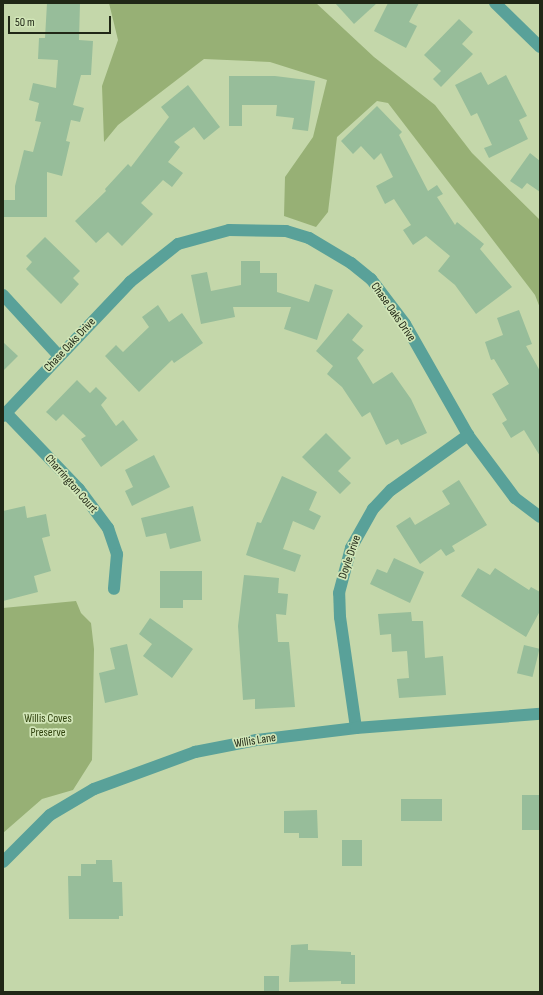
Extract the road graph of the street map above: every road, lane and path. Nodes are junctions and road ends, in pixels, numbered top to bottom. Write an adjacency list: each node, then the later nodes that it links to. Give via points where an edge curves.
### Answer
1 (495, 3): 2 (street)
2 (540, 47)
3 (3, 295): 4 (street)
4 (59, 356): 5 (street, Chase Oaks Drive); 6 (street, Chase Oaks Drive, via 130,282 178,244 229,230 286,232 309,238 351,263 371,279 405,324)
5 (5, 415): 8 (street, Charrington Court, via 79,489 108,528 117,554)
6 (468, 435): 7 (street, Chase Oaks Drive, via 515,498); 10 (street, Doyle Drive, via 392,490 373,509 351,548 339,593 339,611)
7 (540, 517)
8 (114, 589)
9 (540, 714): 10 (street, Willis Lane)
10 (356, 728): 11 (street, Willis Lane, via 257,740 195,752 94,789 50,815 17,845)
11 (3, 862)

